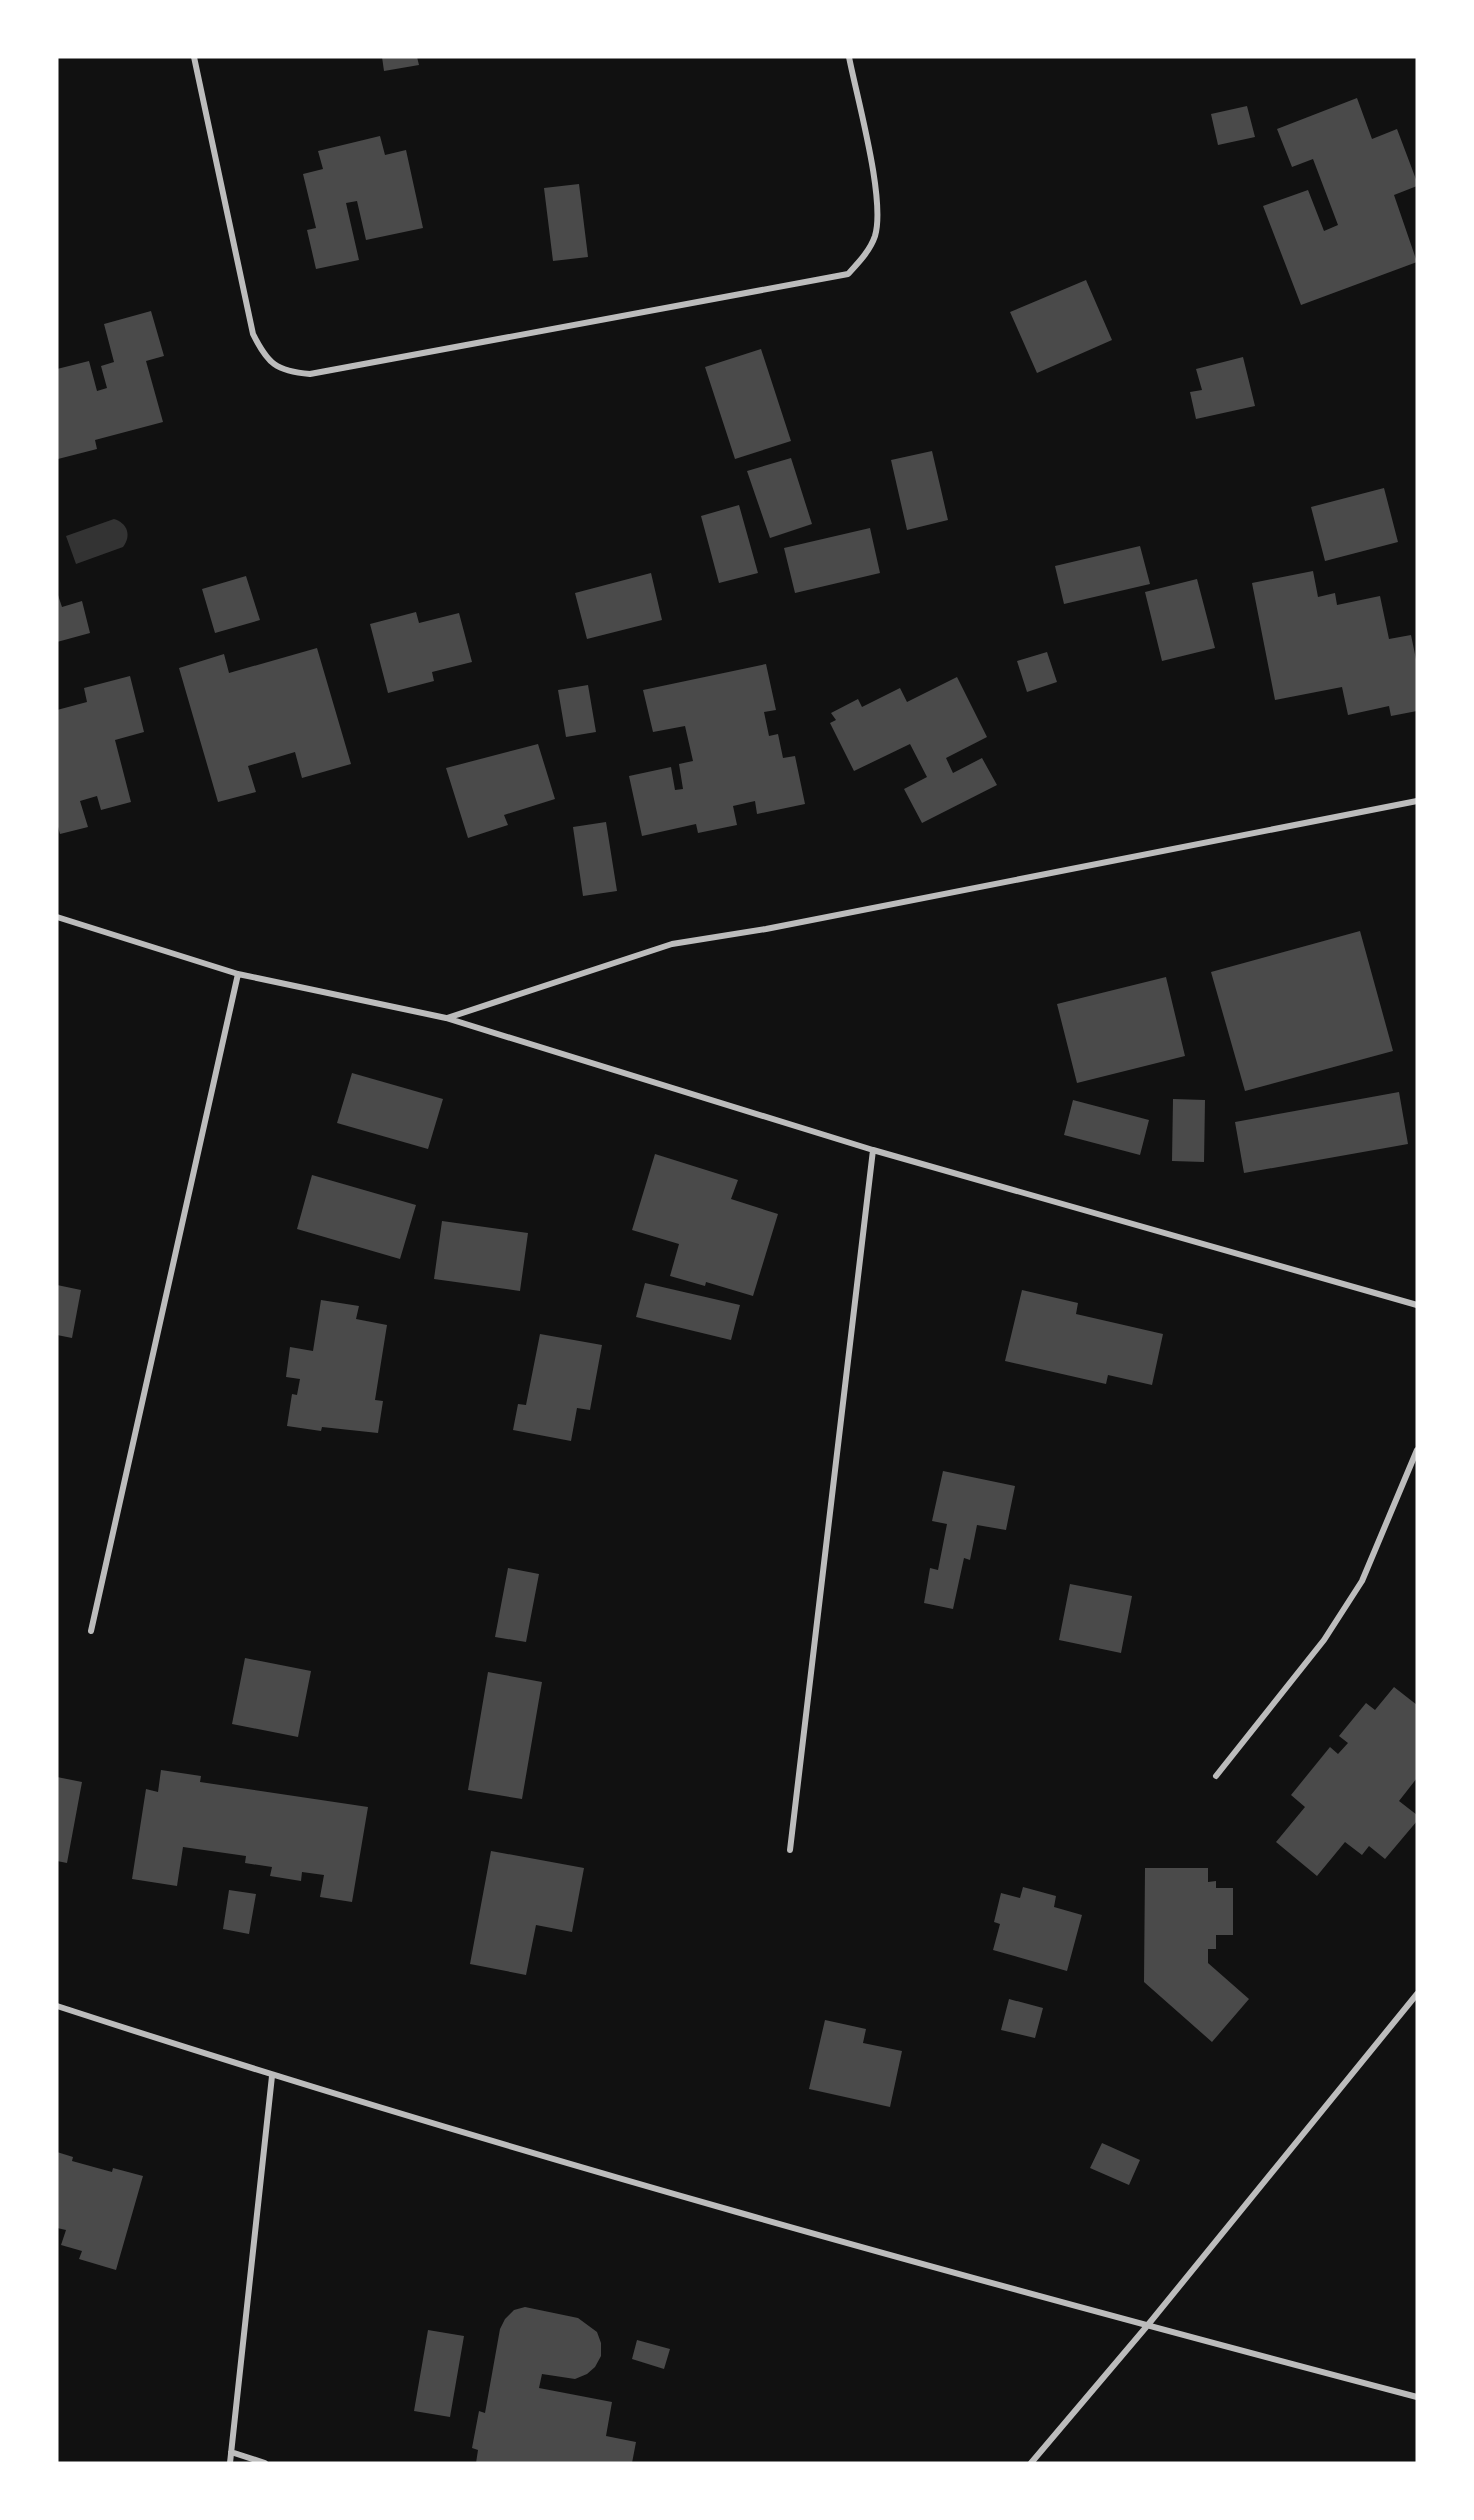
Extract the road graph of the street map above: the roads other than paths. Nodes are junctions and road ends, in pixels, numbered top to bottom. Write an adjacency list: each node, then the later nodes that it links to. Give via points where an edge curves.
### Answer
1 (194, 57): 2 (street, via 253,334 266,359 285,372 310,374 848,274 875,236 877,212)
2 (849, 57)
3 (1417, 801): 6 (street, via 672,944)
4 (57, 917): 5 (street)
5 (238, 974): 6 (street); 10 (street)
6 (446, 1018): 7 (street)
7 (873, 1150): 8 (street); 12 (street)
8 (1417, 1305)
9 (1417, 1450): 11 (street, via 1362,1581 1324,1640)
10 (91, 1631)
11 (1216, 1776)
12 (790, 1850)
13 (1417, 1994): 16 (street)
14 (57, 2006): 15 (street)
15 (272, 2076): 16 (street, via 696,2201); 18 (street)
16 (1147, 2326): 17 (street); 21 (street)
17 (1417, 2397)
18 (231, 2452): 19 (street); 20 (street)
19 (230, 2463)
20 (265, 2463)
21 (1031, 2463)

